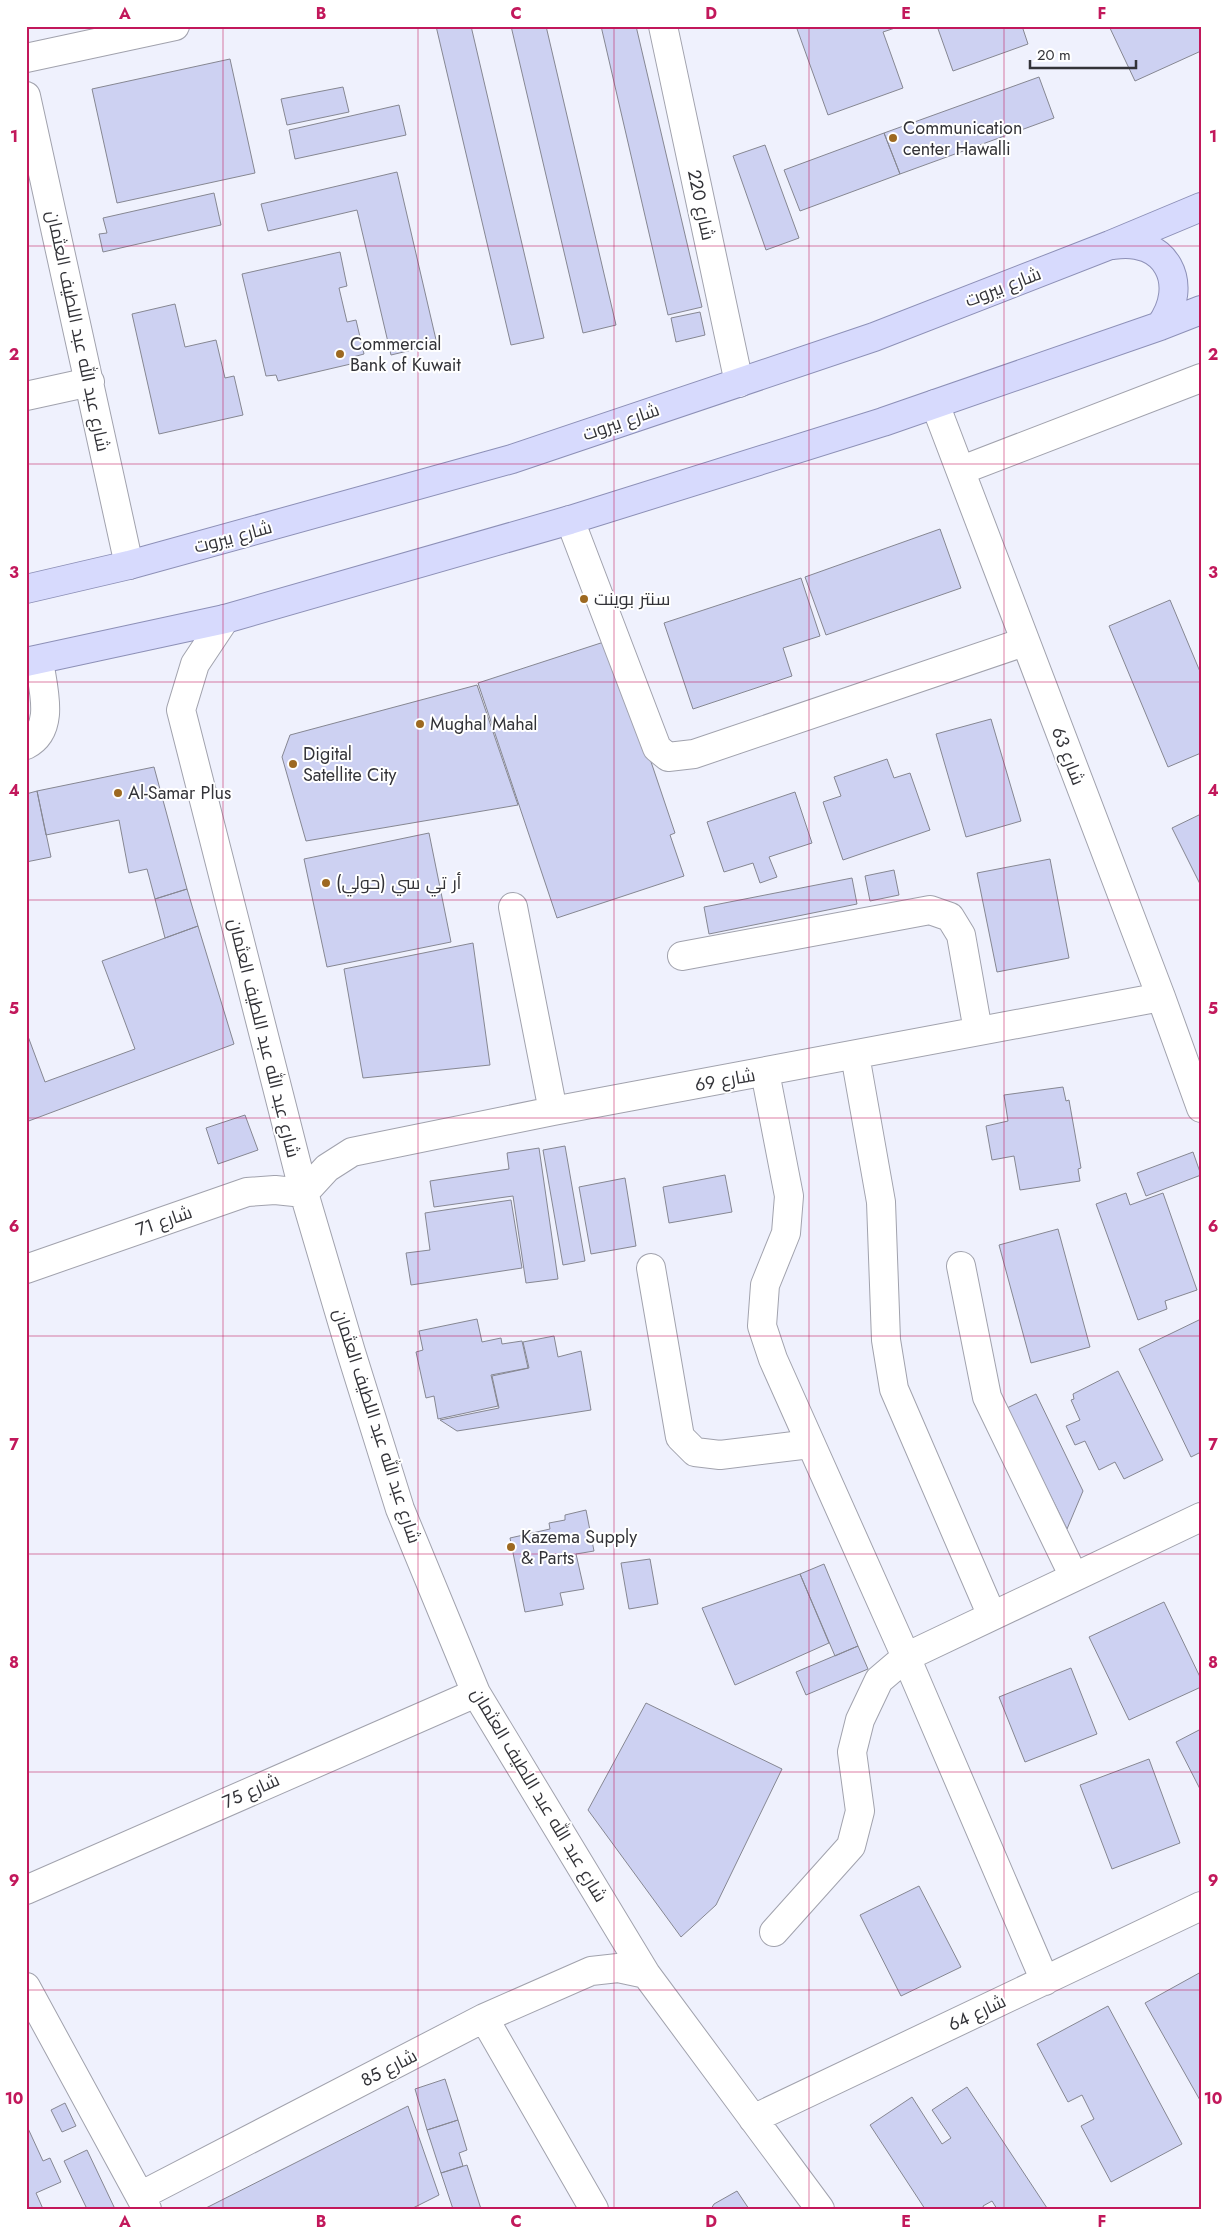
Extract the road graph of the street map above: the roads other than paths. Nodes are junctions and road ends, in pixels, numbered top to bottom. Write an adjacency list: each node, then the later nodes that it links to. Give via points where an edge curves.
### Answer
1 (175, 26): 3 (street)
2 (663, 26): 11 (street, شارع 220)
3 (26, 58)
4 (26, 96): 10 (street, شارع عبد الله عبد اللطيف العثمان)
5 (1201, 207): 6 (main road, شارع بيروت)
6 (1110, 245): 8 (main road, via 1127,243 1143,246 1168,266 1174,281 1175,297 1170,313); 11 (main road, شارع بيروت, via 874,337)
7 (1201, 310): 8 (main road)
8 (1160, 326): 13 (main road)
9 (1201, 378): 14 (street)
10 (90, 382): 12 (street); 16 (street, شارع عبد الله عبد اللطيف العثمان)
11 (739, 383): 16 (main road, شارع بيروت, via 512,459)
12 (26, 396)
13 (936, 404): 14 (street, شارع 63); 15 (main road)
14 (962, 470): 19 (street, شارع 63)
15 (570, 520): 18 (main road); 19 (street, via 657,748 668,757 694,754)
16 (129, 565): 17 (main road, شارع بيروت)
17 (26, 589)
18 (225, 618): 20 (main road); 30 (street, شارع عبد الله عبد اللطيف العثمان, via 195,664 181,710)
19 (1024, 642): 24 (street, شارع 63)
20 (32, 661): 21 (street, via 45,709 45,722 40,733)
21 (26, 745)
22 (513, 907): 29 (street)
23 (682, 956): 25 (street, via 930,910 950,917 961,935)
24 (1161, 997): 25 (street, شارع 69); 28 (street, شارع 63)
25 (978, 1031): 26 (street, شارع 69)
26 (855, 1055): 27 (street, شارع 69); 37 (street, via 881,1202 886,1340 894,1389)
27 (765, 1072): 29 (street, شارع 69); 34 (street, via 789,1196 786,1233 765,1285 762,1326)
28 (1201, 1108)
29 (553, 1111): 30 (street, شارع 69, via 352,1152 327,1168)
30 (304, 1194): 33 (street, شارع 71, via 275,1190 247,1192); 39 (street, شارع عبد الله عبد اللطيف العثمان, via 400,1508)
31 (961, 1266): 36 (street, via 987,1397)
32 (651, 1268): 34 (street, via 680,1437 695,1452 720,1455)
33 (26, 1269)
34 (810, 1444): 38 (street)
35 (1201, 1517): 36 (street)
36 (1074, 1577): 37 (street)
37 (992, 1616): 38 (street)
38 (906, 1656): 42 (street, via 879,1680 860,1720 852,1752 860,1811 850,1846); 44 (street)
39 (476, 1693): 40 (street, شارع 75); 43 (street, شارع عبد الله عبد اللطيف العثمان)
40 (26, 1890)
41 (1201, 1906): 44 (street, شارع 64)
42 (774, 1932)
43 (646, 1974): 46 (street, شارع 85, via 618,1968 591,1971); 47 (street, شارع عبد الله عبد اللطيف العثمان)
44 (1045, 1982): 47 (street, شارع 64)
45 (26, 1987): 48 (street, شارع 85)
46 (484, 2018): 48 (street, شارع 85); 49 (street)
47 (753, 2118): 50 (street, شارع عبد الله عبد اللطيف العثمان)
48 (144, 2202)
49 (594, 2209)
50 (820, 2209)

